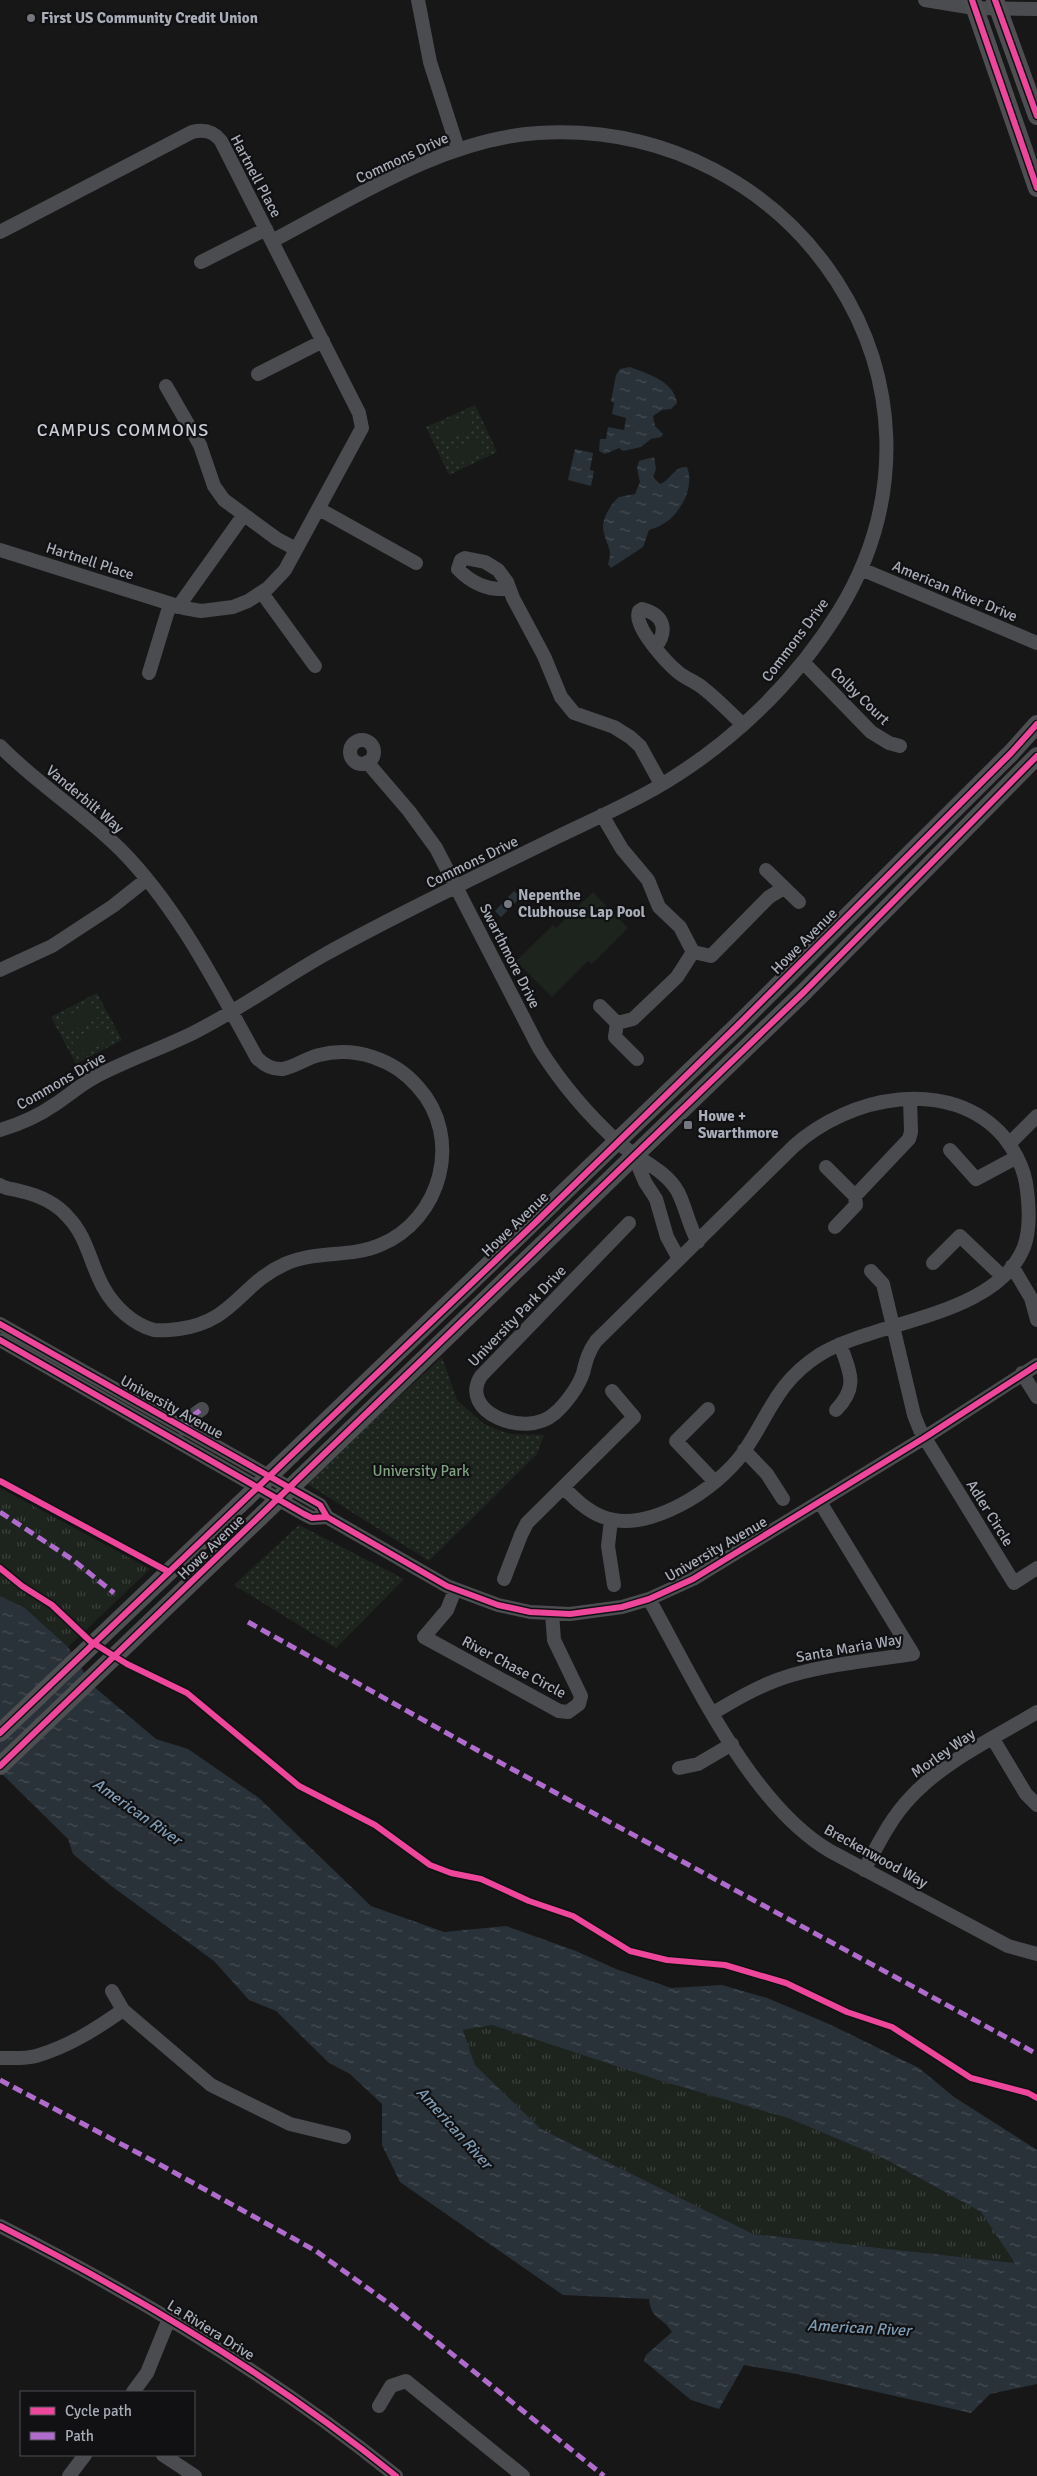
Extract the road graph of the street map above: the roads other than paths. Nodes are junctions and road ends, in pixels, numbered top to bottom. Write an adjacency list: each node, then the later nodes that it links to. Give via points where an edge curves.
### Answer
1 (418, 0): 7 (street, via 430,62)
2 (925, 0): 3 (street)
3 (973, 4): 4 (street); 8 (main road)
4 (997, 4): 5 (street); 6 (main road)
5 (1037, 9)
6 (1037, 116)
7 (458, 149): 10 (street, Commons Drive); 20 (street, Commons Drive, via 538,133 596,134 641,142 696,161 736,182 774,209 807,241 839,283 860,320 874,357 884,401 887,453 884,485 877,524)
8 (1037, 188)
9 (0, 232): 10 (street, Hartnell Place, via 192,132 204,130 221,141)
10 (269, 235): 11 (street, Commons Drive); 12 (street, Hartnell Place)
11 (201, 262)
12 (323, 341): 13 (street); 15 (street, Hartnell Place, via 359,413 362,428)
13 (258, 374)
14 (166, 386): 16 (street, via 200,445 214,486 224,500)
15 (319, 509): 18 (street, Hartnell Place); 19 (street)
16 (243, 516): 18 (street); 23 (street)
17 (0, 550): 23 (street, Hartnell Place)
18 (296, 550): 22 (street, Hartnell Place, via 285,570)
19 (416, 563)
20 (861, 569): 24 (street, American River Drive); 26 (street, Commons Drive, via 838,612)
21 (509, 588): 35 (street, via 561,697 574,713 614,727 640,746)
22 (262, 593): 23 (street, Hartnell Place, via 241,605 217,610 201,611); 27 (street)
23 (174, 605): 28 (street)
24 (1037, 643)
25 (655, 648): 30 (street, via 680,674 702,687)
26 (802, 662): 30 (street, Commons Drive); 32 (street, Colby Court, via 871,732)
27 (315, 666)
28 (149, 672)
29 (1037, 724): 51 (main road, Howe Avenue, via 738,1025)
30 (743, 725): 35 (street, Commons Drive, via 706,755)
31 (0, 746): 38 (street, Vanderbilt Way, via 96,826)
32 (900, 746)
33 (1037, 756): 54 (main road, Howe Avenue, via 805,991)
34 (367, 762): 39 (street, Swarthmore Drive, via 425,831)
35 (661, 784): 36 (street, Commons Drive)
36 (602, 815): 39 (street, Commons Drive); 42 (street, via 622,849 648,880 659,907 680,927)
37 (766, 870): 40 (street)
38 (147, 879): 43 (street, via 52,946); 45 (street, Vanderbilt Way, via 186,935)
39 (457, 887): 45 (street, Commons Drive, via 328,952); 51 (street, Swarthmore Drive, via 551,1068)
40 (784, 888): 41 (street); 42 (street, via 769,897 711,956)
41 (799, 902)
42 (693, 952): 46 (street, via 677,977 633,1019)
43 (0, 970)
44 (600, 1006): 46 (street)
45 (231, 1012): 50 (street, Commons Drive, via 155,1051 96,1076 34,1117); 57 (street, Vanderbilt Way, via 257,1058 266,1066 284,1069 336,1052 361,1054 392,1065 418,1087 434,1112 442,1159 430,1202 408,1229 392,1240 366,1250 318,1254 286,1263 259,1279 234,1305 213,1320 193,1327 156,1330 133,1321 107,1296 79,1233 62,1211 41,1198)
46 (617, 1023): 47 (street, via 615,1036)
47 (637, 1059)
48 (910, 1099): 52 (street, University Park Drive, via 938,1101 972,1111 987,1121); 58 (street, via 909,1139); 62 (street, University Park Drive, via 874,1104 841,1114 822,1124 794,1146)
49 (1037, 1116): 52 (street)
50 (0, 1130)
51 (617, 1141): 54 (street, Swarthmore Drive); 97 (main road, Howe Avenue, bridge)
52 (1009, 1144): 55 (street, University Park Drive)
53 (950, 1150): 55 (street, via 976,1179)
54 (634, 1156): 62 (street, via 656,1168 678,1192); 63 (street, via 656,1199 667,1237); 100 (main road, Howe Avenue, bridge)
55 (1017, 1157): 59 (street, University Park Drive)
56 (826, 1168): 58 (street)
57 (0, 1185)
58 (855, 1196): 61 (street, via 856,1205)
59 (1033, 1208): 65 (street, University Park Drive, via 1024,1247)
60 (629, 1223): 63 (street, University Park Drive, via 481,1376 475,1385 476,1396 486,1409 519,1425 539,1423 554,1414 580,1380 587,1355 596,1341)
61 (835, 1227)
62 (698, 1242): 63 (street, University Park Drive)
63 (679, 1259)
64 (933, 1263): 67 (street, via 960,1236)
65 (1012, 1266): 67 (street, University Park Drive); 68 (street, via 1031,1298)
66 (870, 1271): 70 (street, via 883,1284)
67 (1002, 1276): 70 (street, University Park Drive, via 965,1302)
68 (1037, 1320)
69 (0, 1324): 80 (street, University Avenue)
70 (893, 1326): 72 (street, University Park Drive); 81 (street, via 914,1415)
71 (0, 1340): 87 (street, University Avenue, via 304,1514 312,1518)
72 (840, 1344): 79 (street, via 851,1387 849,1395); 82 (street, University Park Drive, via 812,1360 781,1389)
73 (1037, 1365): 74 (street, University Avenue)
74 (1022, 1373): 76 (street); 81 (street, University Avenue)
75 (612, 1391): 84 (street, via 634,1417)
76 (1037, 1397)
77 (708, 1409): 83 (street, via 676,1441)
78 (202, 1410): 80 (street, via 191,1417)
79 (836, 1410)
80 (184, 1429): 87 (street, University Avenue, via 320,1505)
81 (924, 1438): 86 (street, University Avenue); 89 (street, Adler Circle, via 1014,1583)
82 (744, 1450): 83 (street, University Park Drive); 85 (street, via 767,1474)
83 (715, 1482): 88 (street, University Park Drive, via 651,1518)
84 (563, 1487): 88 (street, University Park Drive, via 591,1512); 90 (street, via 527,1523)
85 (783, 1499)
86 (820, 1502): 93 (street, University Avenue, via 693,1579); 96 (street, Santa Maria Way, via 912,1654 791,1675 750,1692)
87 (327, 1517): 92 (street, University Avenue)
88 (611, 1520): 91 (street, via 608,1546)
89 (1037, 1568)
90 (504, 1579)
91 (614, 1585)
92 (456, 1590): 94 (street, University Avenue, via 498,1605); 94 (street, River Chase Circle, via 447,1610 424,1637 559,1711 568,1712 579,1704 581,1696 554,1640)
93 (650, 1599): 94 (street, University Avenue, via 597,1612); 96 (street, Breckenwood Way)
94 (552, 1614)
95 (1037, 1712): 98 (street, Morley Way)
96 (713, 1713): 99 (street, Breckenwood Way)
97 (0, 1732)
98 (993, 1739): 102 (street, Morley Way, via 1026,1794); 103 (street, Morley Way, via 939,1772 910,1798 890,1824)
99 (732, 1744): 101 (street, via 698,1764); 103 (street, Breckenwood Way, via 782,1814 820,1845)
100 (0, 1766)
101 (679, 1768)
102 (1037, 1805)
103 (864, 1870): 104 (street, Breckenwood Way, via 1008,1946)
104 (1037, 1954)
105 (112, 1991): 106 (street)
106 (123, 2010): 107 (street, via 92,2031 57,2048 34,2056); 108 (street, via 212,2085 290,2124)
107 (0, 2058)
108 (344, 2136)
109 (0, 2226): 110 (street, La Riviera Drive, via 108,2282)
110 (169, 2319): 111 (street, via 147,2373); 117 (street, La Riviera Drive, via 289,2396)
111 (134, 2391)
112 (379, 2406): 118 (street, via 391,2386 406,2381)
113 (84, 2456): 115 (street)
114 (165, 2456): 116 (street)
115 (69, 2476)
116 (196, 2476)
117 (396, 2476)
118 (523, 2476)

